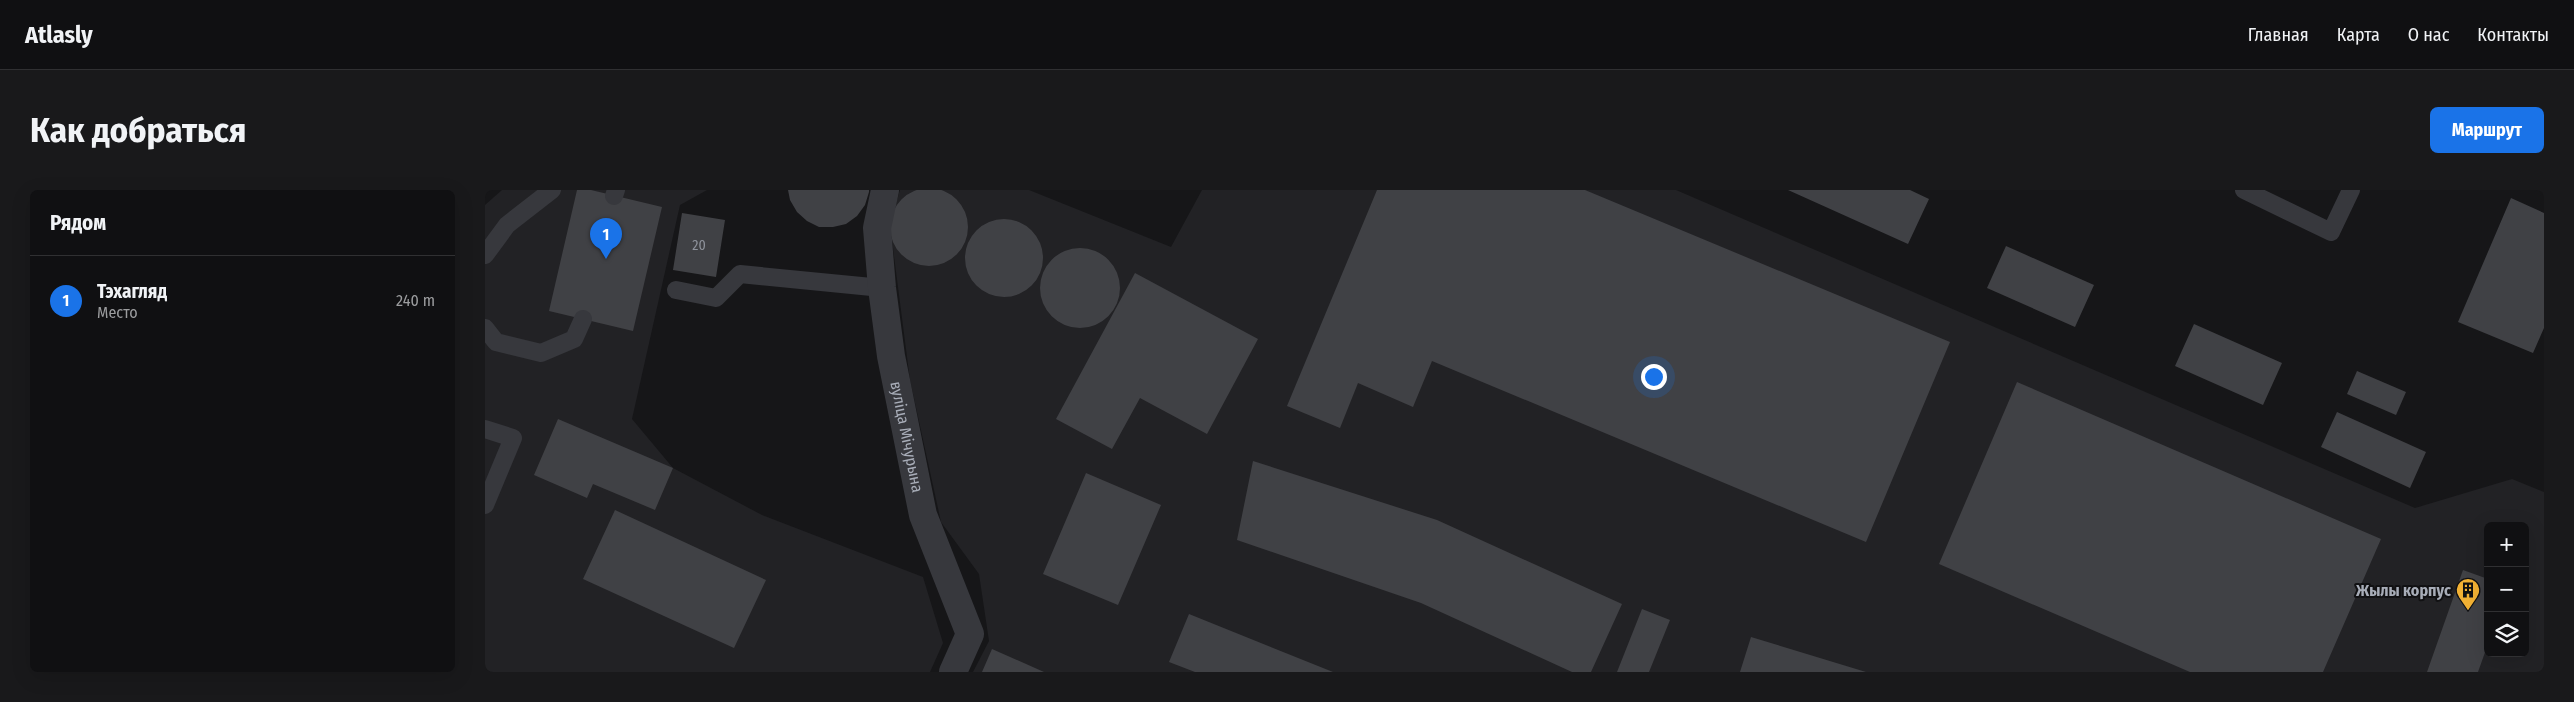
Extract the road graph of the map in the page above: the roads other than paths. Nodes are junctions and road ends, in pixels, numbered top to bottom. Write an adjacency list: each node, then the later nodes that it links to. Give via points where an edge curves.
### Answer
1 (552, 190): 5 (lane, via 507,225)
2 (885, 190): 6 (street, вуліца Мічурына, via 877,228)
3 (2244, 190): 4 (lane, via 2331,232)
4 (2351, 190)
5 (485, 255)
6 (882, 288): 7 (lane, via 740,274 716,298); 12 (street, вуліца Мічурына, via 891,356 923,514 970,634)
7 (676, 290)
8 (583, 319): 9 (lane, via 574,339 541,352 496,342)
9 (485, 328)
10 (485, 429): 11 (lane, via 513,438)
11 (485, 505)
12 (953, 672)

